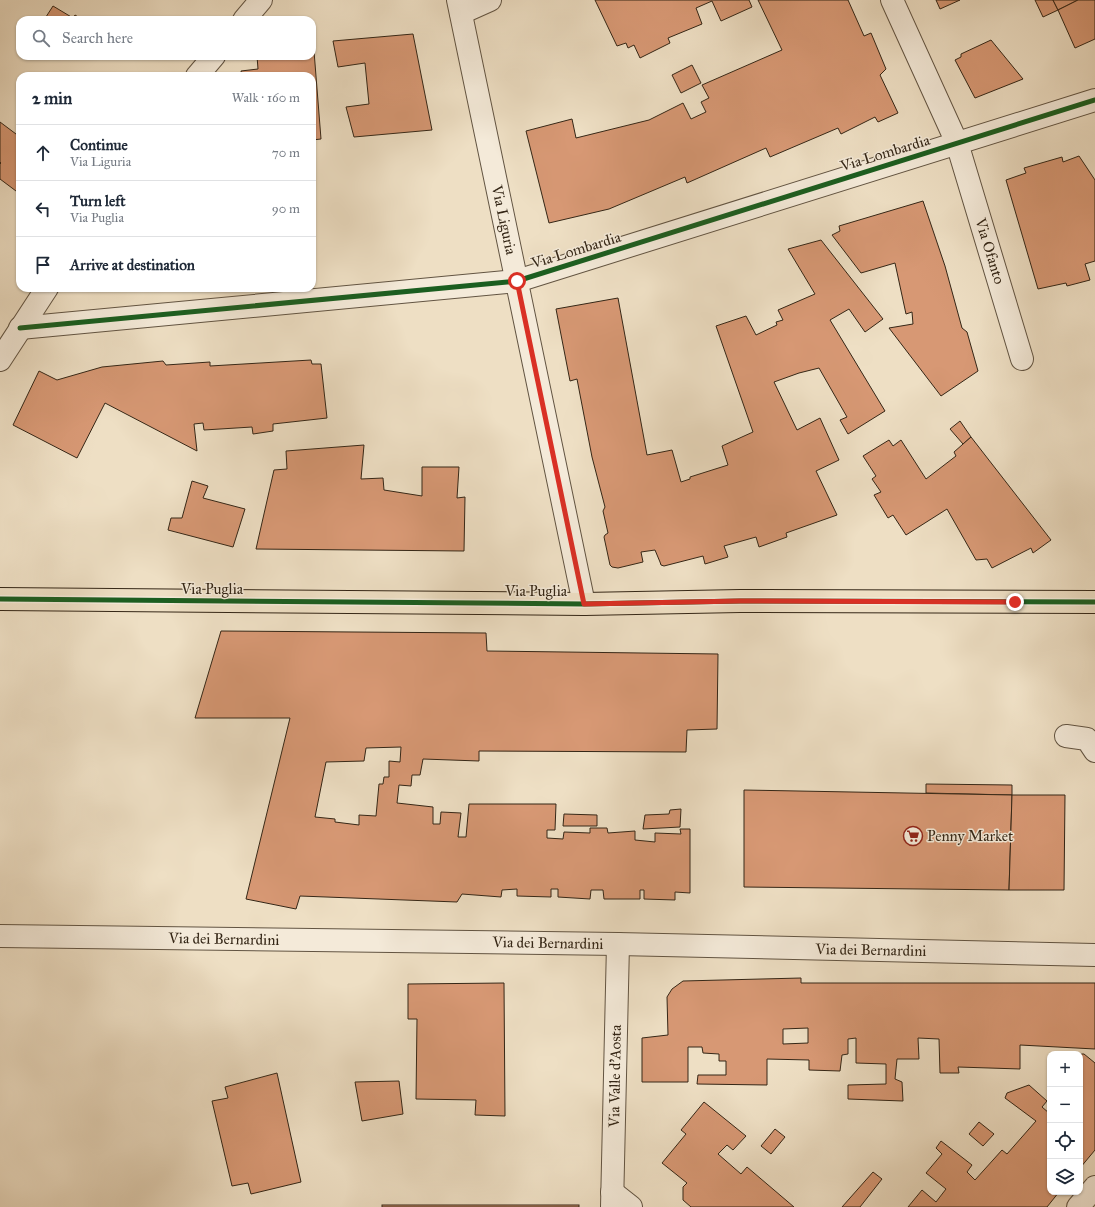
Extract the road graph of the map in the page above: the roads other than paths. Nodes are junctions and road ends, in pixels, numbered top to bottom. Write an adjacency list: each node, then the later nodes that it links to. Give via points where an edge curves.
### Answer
1 (261, 0): 5 (street)
2 (490, 0): 4 (street)
3 (892, 0): 9 (street, Via Ofanto)
4 (460, 6): 10 (street, Via Liguria)
5 (247, 16)
6 (211, 60): 7 (street)
7 (200, 72)
8 (1095, 100): 9 (street, Via Lombardia)
9 (957, 143): 10 (street, Via Lombardia); 13 (street, Via Ofanto)
10 (517, 281): 12 (street, Via Lombardia); 17 (street, Via Liguria)
11 (44, 292): 12 (street)
12 (20, 328): 14 (street)
13 (1022, 359)
14 (0, 360)
15 (0, 599): 17 (main road, Via Puglia)
16 (1095, 602): 17 (main road, Via Puglia, via 740,601)
17 (584, 604)
18 (1066, 736): 19 (street, via 1087,739)
19 (1095, 751)
20 (0, 936): 21 (street, Via dei Bernardini)
21 (618, 944): 22 (street, Via dei Bernardini); 24 (street, Via Valle d'Aosta)
22 (1095, 955)
23 (1095, 1187): 26 (street)
24 (612, 1199): 25 (street)
25 (631, 1207)
26 (1078, 1207)

